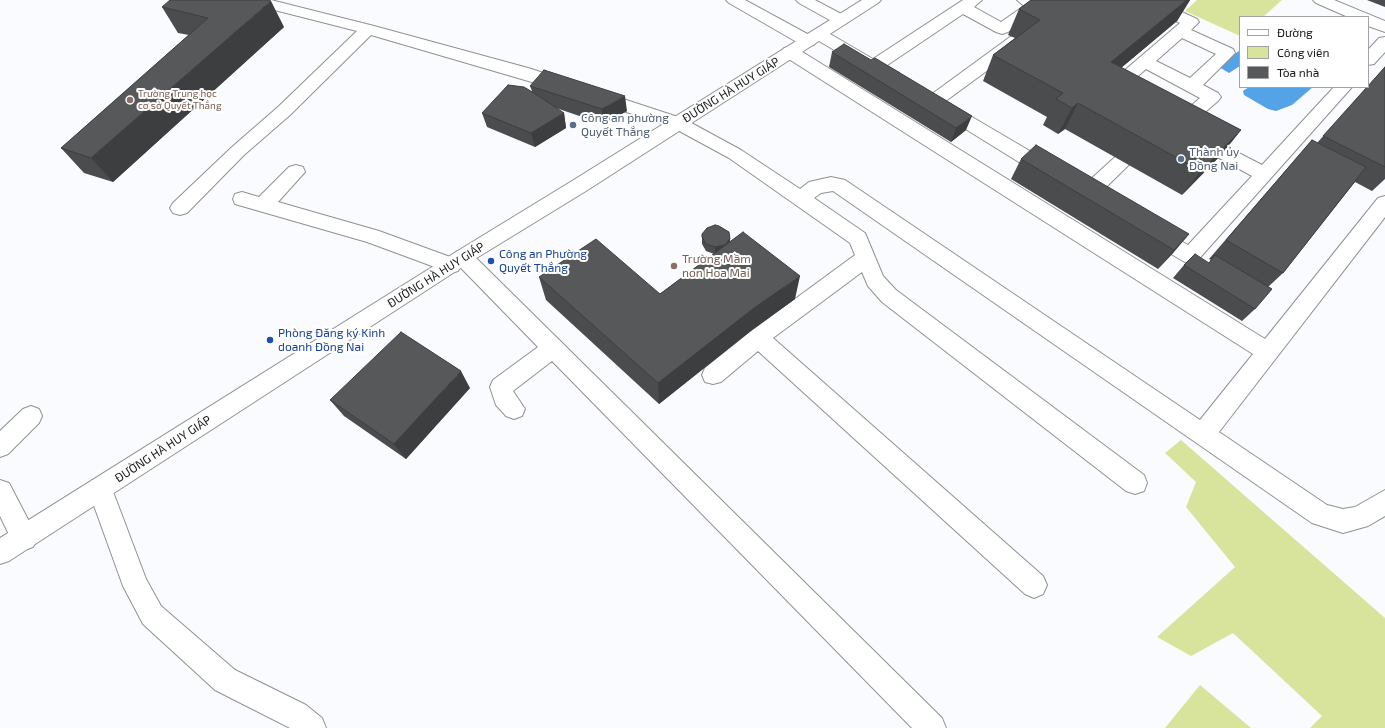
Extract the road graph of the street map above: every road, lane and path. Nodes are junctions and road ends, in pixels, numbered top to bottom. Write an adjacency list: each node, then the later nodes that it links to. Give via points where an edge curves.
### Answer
1 (252, 0): 14 (street)
2 (734, 0): 16 (street)
3 (804, 0): 11 (street)
4 (873, 0): 11 (street, ĐƯỜNG HÀ HUY GIÁP)
5 (1025, 0): 10 (street, via 1036,5)
6 (1321, 0): 9 (street)
7 (1149, 1): 15 (street, via 1191,22)
8 (968, 4): 10 (street, via 1002,29); 21 (street)
9 (1359, 16)
10 (1020, 17): 25 (street, via 1034,28)
11 (842, 20): 16 (street, ĐƯỜNG HÀ HUY GIÁP)
12 (1369, 20): 13 (street)
13 (1385, 27)
14 (368, 29): 26 (street, via 522,72); 34 (street)
15 (1181, 31): 20 (street); 22 (street, via 1227,53)
16 (814, 37): 18 (street, ĐƯỜNG HÀ HUY GIÁP); 21 (street)
17 (1385, 42): 19 (street)
18 (790, 52): 26 (street, ĐƯỜNG HÀ HUY GIÁP); 42 (street)
19 (1369, 59)
20 (1145, 62): 22 (street); 24 (street, via 1110,92)
21 (874, 66): 25 (street)
22 (1192, 86): 27 (street, via 1212,97)
23 (1343, 88): 29 (street)
24 (1124, 99)
25 (932, 102): 27 (street, via 1082,191 1165,121)
26 (678, 123): 30 (street, via 735,154); 39 (street, ĐƯỜNG HÀ HUY GIÁP)
27 (1176, 128): 29 (street)
28 (296, 172): 33 (street)
29 (1264, 174): 36 (street, via 1190,256)
30 (800, 198): 35 (street, via 816,187 831,184 838,186); 37 (street)
31 (242, 199): 33 (street)
32 (1385, 203): 42 (street)
33 (263, 205): 39 (street)
34 (180, 208)
35 (884, 217): 37 (street); 46 (street)
36 (1135, 223)
37 (858, 238): 38 (street)
38 (866, 258): 40 (street); 48 (street, via 875,280 889,296)
39 (457, 261): 41 (street); 49 (street, ĐƯỜNG HÀ HUY GIÁP)
40 (758, 338): 43 (street); 54 (street)
41 (554, 347): 44 (street, via 501,386 504,398); 56 (street)
42 (1268, 352): 46 (street)
43 (713, 375)
44 (514, 409)
45 (31, 416): 47 (street)
46 (1203, 434): 51 (street, via 1321,515 1342,521 1359,518)
47 (0, 446)
48 (1135, 483)
49 (100, 489): 52 (street, ĐƯỜNG HÀ HUY GIÁP); 55 (street, via 136,586 152,616 225,680 296,715)
50 (0, 491): 52 (street)
51 (1385, 502)
52 (24, 538): 53 (street, ĐƯỜNG HÀ HUY GIÁP)
53 (0, 552)
54 (1034, 585)
55 (312, 728)
56 (932, 728)

